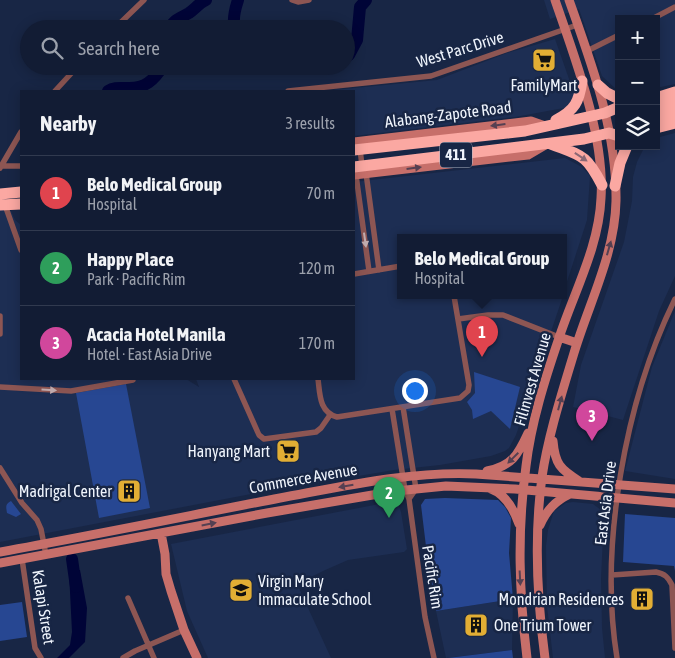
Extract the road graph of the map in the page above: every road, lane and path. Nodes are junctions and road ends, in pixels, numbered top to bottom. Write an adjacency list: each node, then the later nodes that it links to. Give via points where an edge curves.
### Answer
1 (144, 0): 8 (street)
2 (292, 0): 3 (street)
3 (309, 0)
4 (555, 0): 10 (main road, Filinvest Avenue)
5 (569, 0): 9 (main road, Filinvest Avenue)
6 (675, 7): 7 (street)
7 (660, 15)
8 (123, 20)
9 (577, 25): 10 (street, West Parc Drive); 12 (main road, Filinvest Avenue)
10 (564, 29): 14 (main road, Filinvest Avenue); 17 (street, West Parc Drive, via 431,76)
11 (615, 37): 12 (street)
12 (587, 51): 15 (main road, Filinvest Avenue)
13 (70, 75): 16 (street)
14 (582, 80): 26 (main road, Filinvest Avenue); 30 (highway, via 576,104)
15 (598, 85): 19 (highway); 24 (main road, Filinvest Avenue)
16 (56, 90)
17 (298, 90)
18 (675, 92): 20 (highway)
19 (615, 97)
20 (660, 97)
21 (675, 102): 22 (highway)
22 (660, 106)
23 (615, 109): 24 (highway, Alabang-Zapote Road / 411)
24 (605, 113): 26 (highway, Alabang-Zapote Road / 411); 27 (highway); 32 (main road, Filinvest Avenue)
25 (675, 114): 28 (highway)
26 (591, 116): 30 (highway, Alabang-Zapote Road / 411); 35 (main road, Filinvest Avenue)
27 (615, 117)
28 (660, 117)
29 (675, 123): 31 (highway)
30 (545, 126): 38 (highway, Alabang-Zapote Road / 411, one-way to 38, via 525,131)
31 (660, 127)
32 (615, 130)
33 (615, 132): 35 (highway, 411)
34 (20, 134): 41 (street)
35 (595, 136): 37 (highway, 411); 43 (main road, Filinvest Avenue)
36 (615, 136): 44 (main road, Filinvest Avenue, via 612,148)
37 (550, 143): 42 (highway, 411, one-way to 37); 43 (highway, one-way to 43, via 584,158)
38 (356, 147): 42 (street)
39 (625, 150): 44 (highway)
40 (20, 166): 41 (street)
41 (0, 167)
42 (358, 171): 50 (street); 51 (street, one-way to 51)
43 (602, 185): 58 (main road, Filinvest Avenue, via 591,250)
44 (615, 186): 59 (main road, Filinvest Avenue, one-way to 44, via 612,238)
45 (20, 192): 46 (highway)
46 (1, 200): 47 (highway); 48 (street)
47 (20, 204)
48 (20, 248)
49 (397, 267): 50 (street)
50 (379, 270): 51 (street)
51 (369, 271): 52 (street)
52 (355, 274)
53 (455, 299): 56 (street)
54 (675, 299): 76 (street, East Asia Drive, via 637,398)
55 (0, 316): 57 (street)
56 (458, 319): 58 (street, via 503,315); 64 (street, via 468,391 456,400)
57 (0, 334)
58 (559, 337): 59 (main road); 67 (main road, Filinvest Avenue)
59 (577, 343): 68 (main road, Filinvest Avenue, one-way to 59)
60 (133, 380): 63 (street, one-way to 60, via 71,391)
61 (234, 380): 66 (street, via 260,436 264,438 316,432)
62 (318, 380): 66 (street, via 323,408)
63 (0, 387)
64 (402, 408): 65 (street); 71 (street)
65 (392, 409): 66 (street, via 341,418); 72 (street, Pacific Rim)
66 (330, 415)
67 (534, 422): 70 (main road, one-way to 70, via 511,461); 73 (main road, Filinvest Avenue)
68 (552, 432): 74 (main road, Filinvest Avenue); 75 (main road, via 559,466)
69 (0, 468): 93 (street, via 22,504 37,520)
70 (476, 474): 71 (main road, Commerce Avenue); 73 (main road, Commerce Avenue)
71 (414, 475): 72 (main road, Commerce Avenue); 78 (street)
72 (403, 476): 80 (street, Pacific Rim); 86 (main road, Commerce Avenue, one-way to 86)
73 (525, 478): 74 (main road, Commerce Avenue); 81 (main road, Filinvest Avenue)
74 (542, 478): 75 (main road, Commerce Avenue); 82 (main road, Filinvest Avenue)
75 (579, 482): 76 (main road, Commerce Avenue)
76 (620, 484): 79 (main road, Commerce Avenue); 85 (street, East Asia Drive)
77 (488, 488): 78 (main road, Commerce Avenue, via 446,486); 81 (main road, Commerce Avenue); 90 (main road, via 508,502)
78 (416, 489): 80 (main road, Commerce Avenue); 84 (street)
79 (675, 489)
80 (405, 490): 84 (street, Pacific Rim); 88 (main road, Commerce Avenue)
81 (523, 490): 82 (main road, Commerce Avenue); 90 (main road, Filinvest Avenue)
82 (541, 491): 83 (main road, Commerce Avenue); 92 (main road, Filinvest Avenue)
83 (570, 494): 85 (main road, Commerce Avenue); 92 (main road, via 555,502 540,524)
84 (409, 499): 107 (street, Pacific Rim)
85 (618, 499): 87 (main road, Commerce Avenue); 98 (street, East Asia Drive)
86 (272, 500): 88 (main road); 89 (main road, Commerce Avenue)
87 (675, 503)
88 (275, 512): 91 (main road, Commerce Avenue, one-way to 88)
89 (159, 521): 91 (street); 93 (main road, Commerce Avenue)
90 (520, 529): 108 (main road, Filinvest Avenue, one-way to 108)
91 (161, 533): 95 (main road, Commerce Avenue); 100 (main road, via 166,574)
92 (538, 535): 109 (main road, Filinvest Avenue)
93 (44, 544): 94 (main road, Commerce Avenue); 95 (street)
94 (0, 552)
95 (46, 555): 96 (main road, Commerce Avenue)
96 (22, 559): 97 (main road, Commerce Avenue); 103 (street, Kalapi Street, via 34,648)
97 (0, 563)
98 (612, 575): 102 (street, via 656,572 668,577 672,585); 110 (street, East Asia Drive)
99 (128, 598): 101 (street)
100 (184, 630): 101 (street); 106 (main road)
101 (149, 646): 104 (street); 105 (street)
102 (675, 648)
103 (41, 658)
104 (123, 658)
105 (154, 658)
106 (197, 658)
107 (434, 658)
108 (527, 658)
109 (545, 658)
110 (617, 658)

